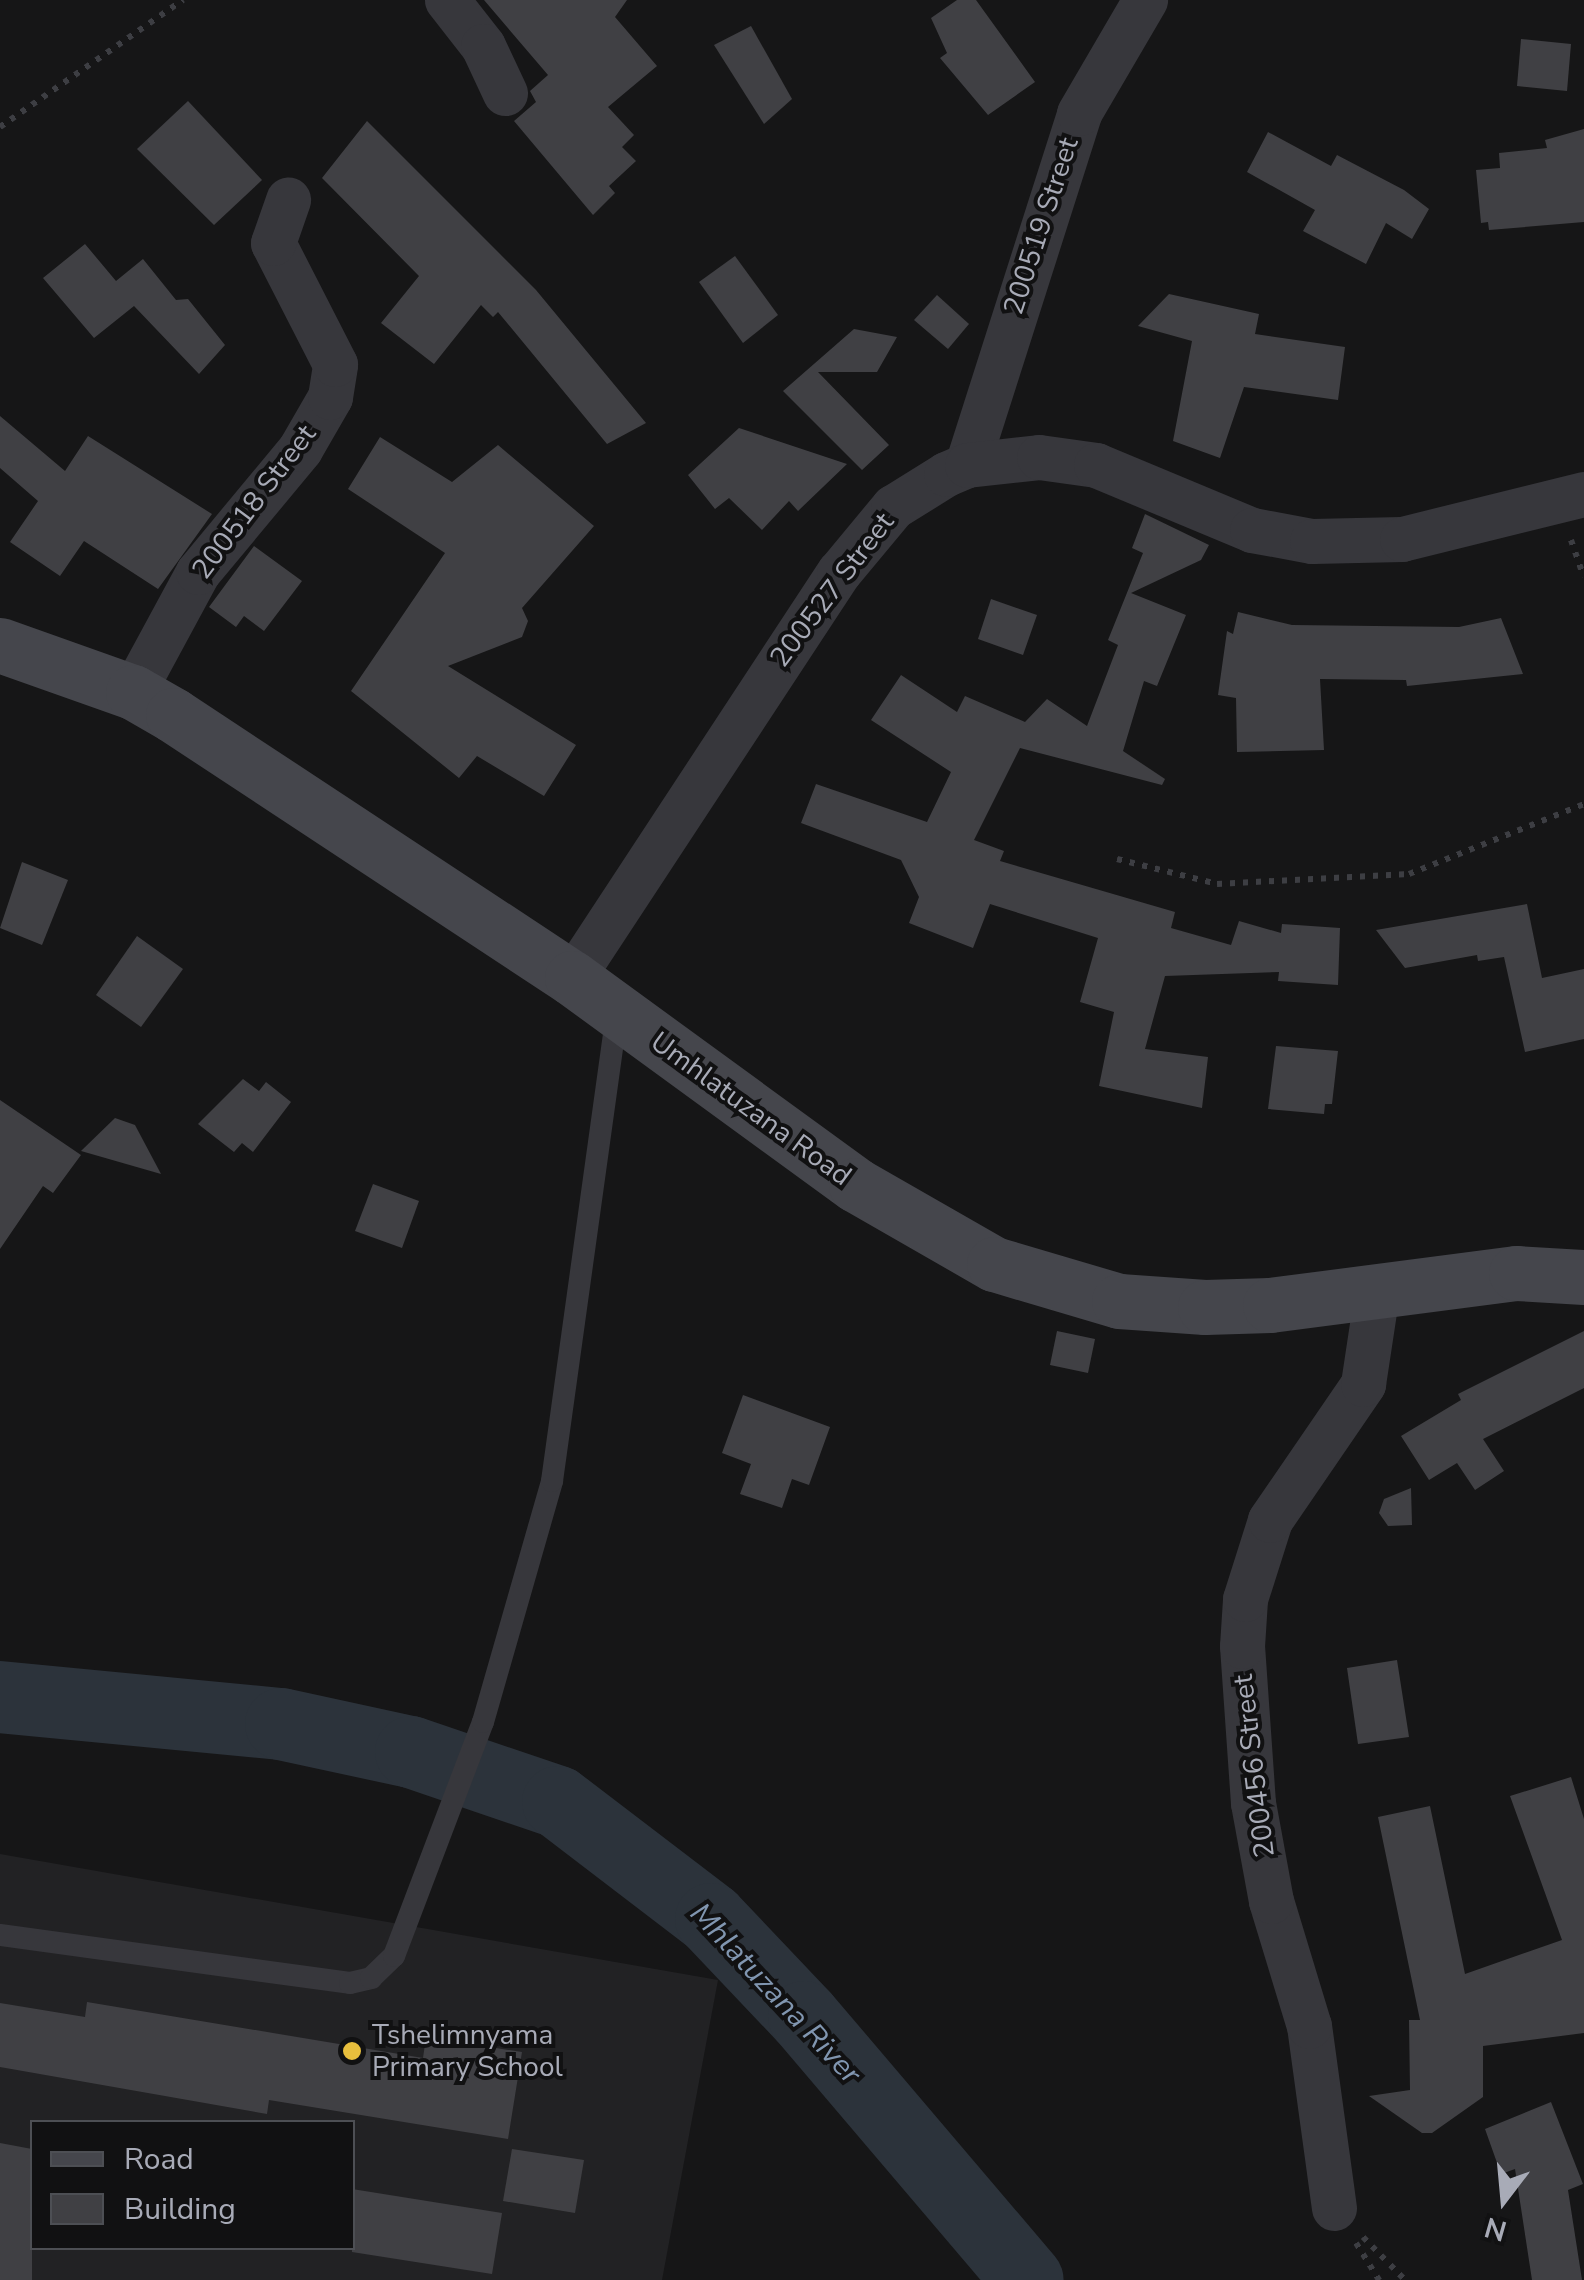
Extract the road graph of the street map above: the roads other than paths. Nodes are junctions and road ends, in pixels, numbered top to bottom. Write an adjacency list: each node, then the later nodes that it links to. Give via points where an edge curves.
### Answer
1 (447, 0): 3 (street, via 483,46)
2 (1145, 0): 5 (street, 200519 Street, via 1079,113)
3 (505, 93)
4 (288, 200): 8 (street, 200518 Street, via 273,243 334,364 330,397 300,449 198,572)
5 (967, 465): 6 (street, 200527 Street, via 1039,457 1096,465 1252,530 1312,541 1402,539); 9 (street, 200527 Street, via 893,507 839,572)
6 (1584, 494)
7 (0, 645): 8 (street, Umhlatuzana Road)
8 (133, 692): 9 (street, Umhlatuzana Road)
9 (572, 978): 10 (street, Umhlatuzana Road)
10 (617, 1011): 12 (street, Umhlatuzana Road, via 856,1185 994,1264 1119,1301 1270,1305); 13 (lane, via 552,1482 484,1722 402,1943 370,1978 334,1982)
11 (1584, 1277): 12 (street, Umhlatuzana Road, via 1516,1273)
12 (1377, 1291): 14 (street, 200456 Street, via 1363,1384 1270,1520 1246,1599 1242,1646 1253,1804 1271,1900 1309,2026)
13 (0, 1936)
14 (1334, 2208)

